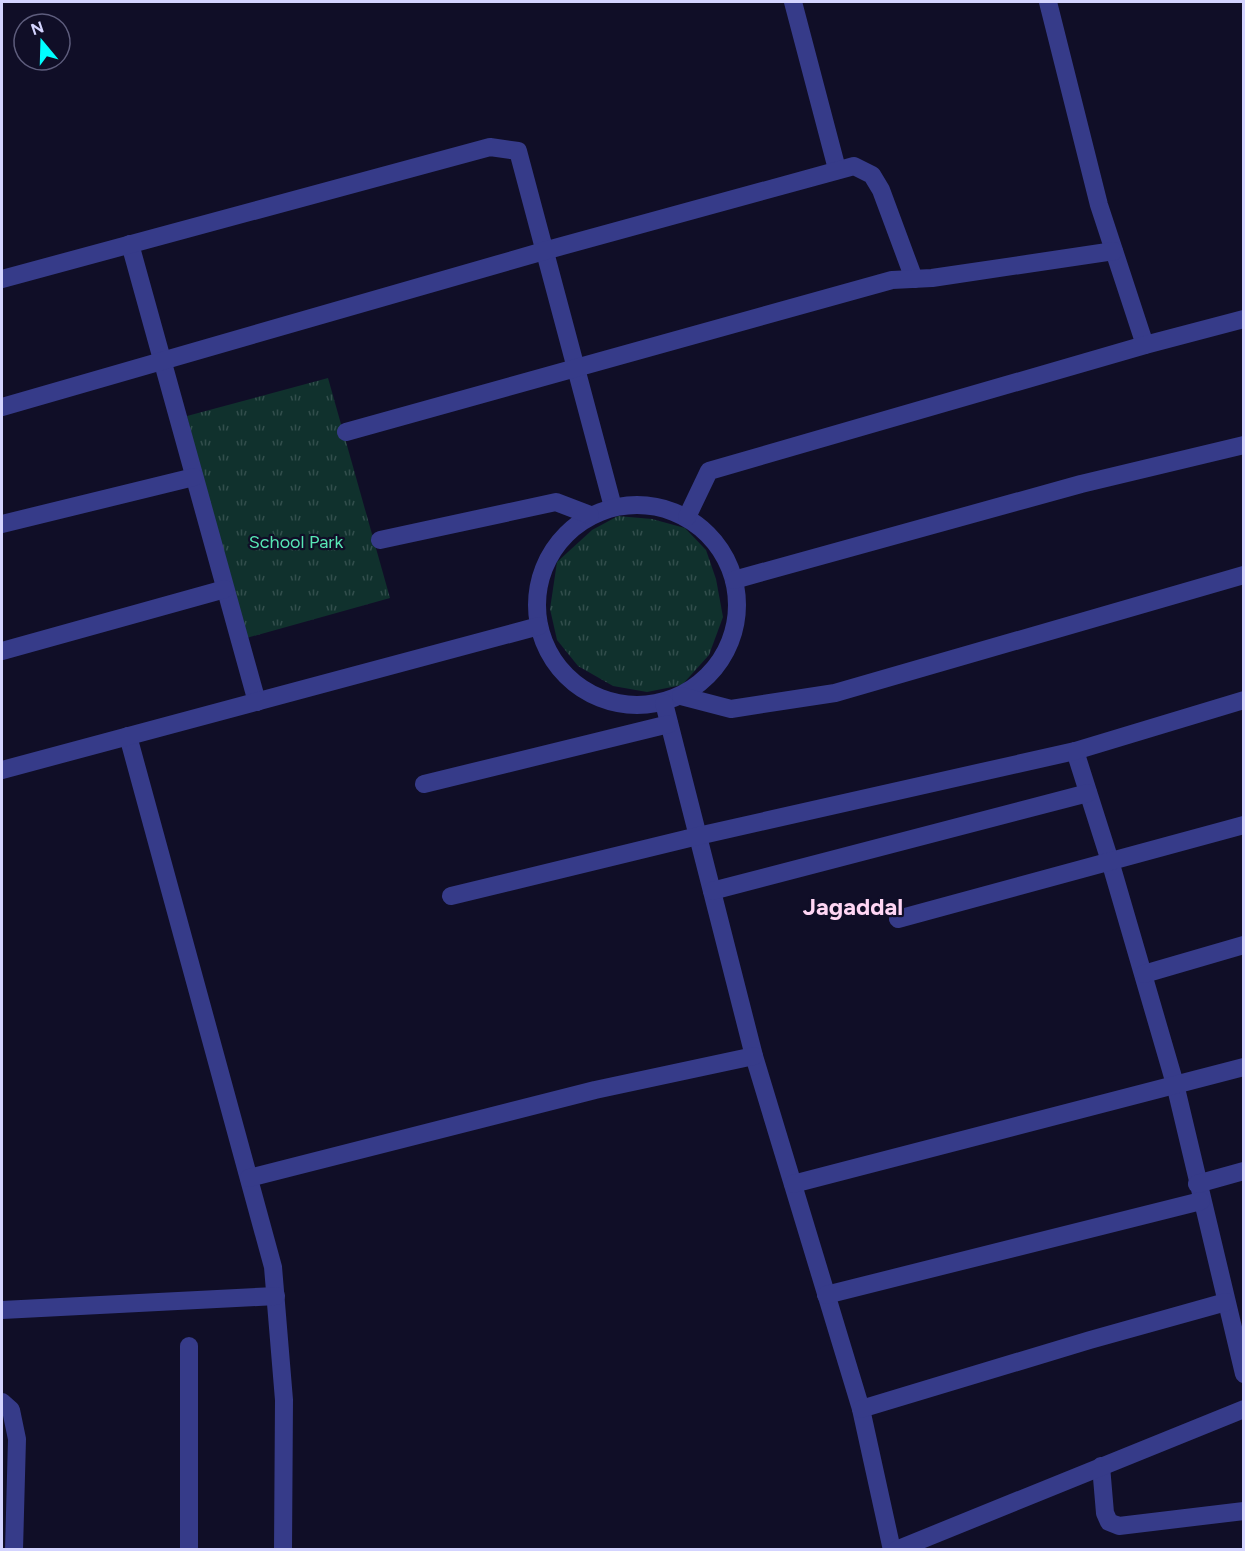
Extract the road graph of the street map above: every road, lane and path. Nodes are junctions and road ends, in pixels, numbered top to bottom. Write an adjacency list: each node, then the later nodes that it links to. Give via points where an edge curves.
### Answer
1 (794, 2): 3 (street)
2 (1048, 2): 6 (street)
3 (837, 170): 5 (street); 8 (street, via 854,165 872,175)
4 (130, 244): 5 (street, via 490,147 518,151); 7 (street); 11 (street)
5 (544, 251): 11 (street); 12 (street)
6 (1114, 251): 8 (street); 10 (street)
7 (2, 279)
8 (914, 279): 12 (street, via 892,280)
9 (1244, 319): 10 (street)
10 (1145, 345): 19 (street, via 709,471)
11 (162, 362): 13 (street); 16 (street)
12 (576, 369): 14 (street); 17 (street)
13 (2, 407)
14 (346, 432)
15 (1244, 445): 23 (street, via 1081,484)
16 (194, 477): 20 (street); 24 (street)
17 (613, 507): 18 (street); 19 (street, via 653,505)
18 (590, 515): 21 (street, via 556,502); 25 (street, via 562,537 543,568 536,602)
19 (687, 517): 23 (street, via 714,539)
20 (2, 524)
21 (380, 540)
22 (1244, 575): 27 (street, via 835,693 731,709)
23 (734, 580): 27 (street, via 738,601 731,644 707,678)
24 (225, 590): 26 (street); 29 (street)
25 (539, 626): 29 (street); 30 (street, via 554,663 587,694 630,706)
26 (2, 651)
27 (681, 696): 30 (street)
28 (1244, 700): 33 (street)
29 (257, 702): 32 (street)
30 (664, 703): 31 (street)
31 (669, 724): 35 (street); 38 (street)
32 (128, 736): 34 (street); 49 (street)
33 (1075, 751): 36 (street); 38 (street)
34 (2, 769)
35 (424, 784)
36 (1088, 793): 39 (street); 40 (street)
37 (1244, 825): 39 (street)
38 (698, 836): 40 (street); 41 (street)
39 (1110, 861): 42 (street); 44 (street)
40 (712, 891): 45 (street)
41 (451, 896)
42 (898, 919)
43 (1244, 945): 44 (street)
44 (1144, 974): 47 (street)
45 (754, 1056): 49 (street, via 595,1090); 50 (street)
46 (1244, 1067): 47 (street)
47 (1175, 1084): 50 (street); 51 (street)
48 (1244, 1171): 51 (street)
49 (249, 1178): 53 (street, via 273,1267)
50 (793, 1184): 52 (street)
51 (1199, 1193): 52 (street); 54 (street)
52 (826, 1295): 59 (street)
53 (276, 1296): 55 (street); 65 (street, via 284,1400)
54 (1226, 1302): 57 (street); 59 (street)
55 (2, 1310)
56 (189, 1346): 64 (street)
57 (1244, 1374)
58 (2, 1402): 63 (street, via 10,1410 17,1439)
59 (861, 1409): 66 (street)
60 (1244, 1409): 61 (street)
61 (1101, 1466): 62 (street, via 1105,1513 1109,1522 1119,1526); 66 (street)
62 (1244, 1511)
63 (14, 1550)
64 (189, 1550)
65 (284, 1550)
66 (894, 1550)

